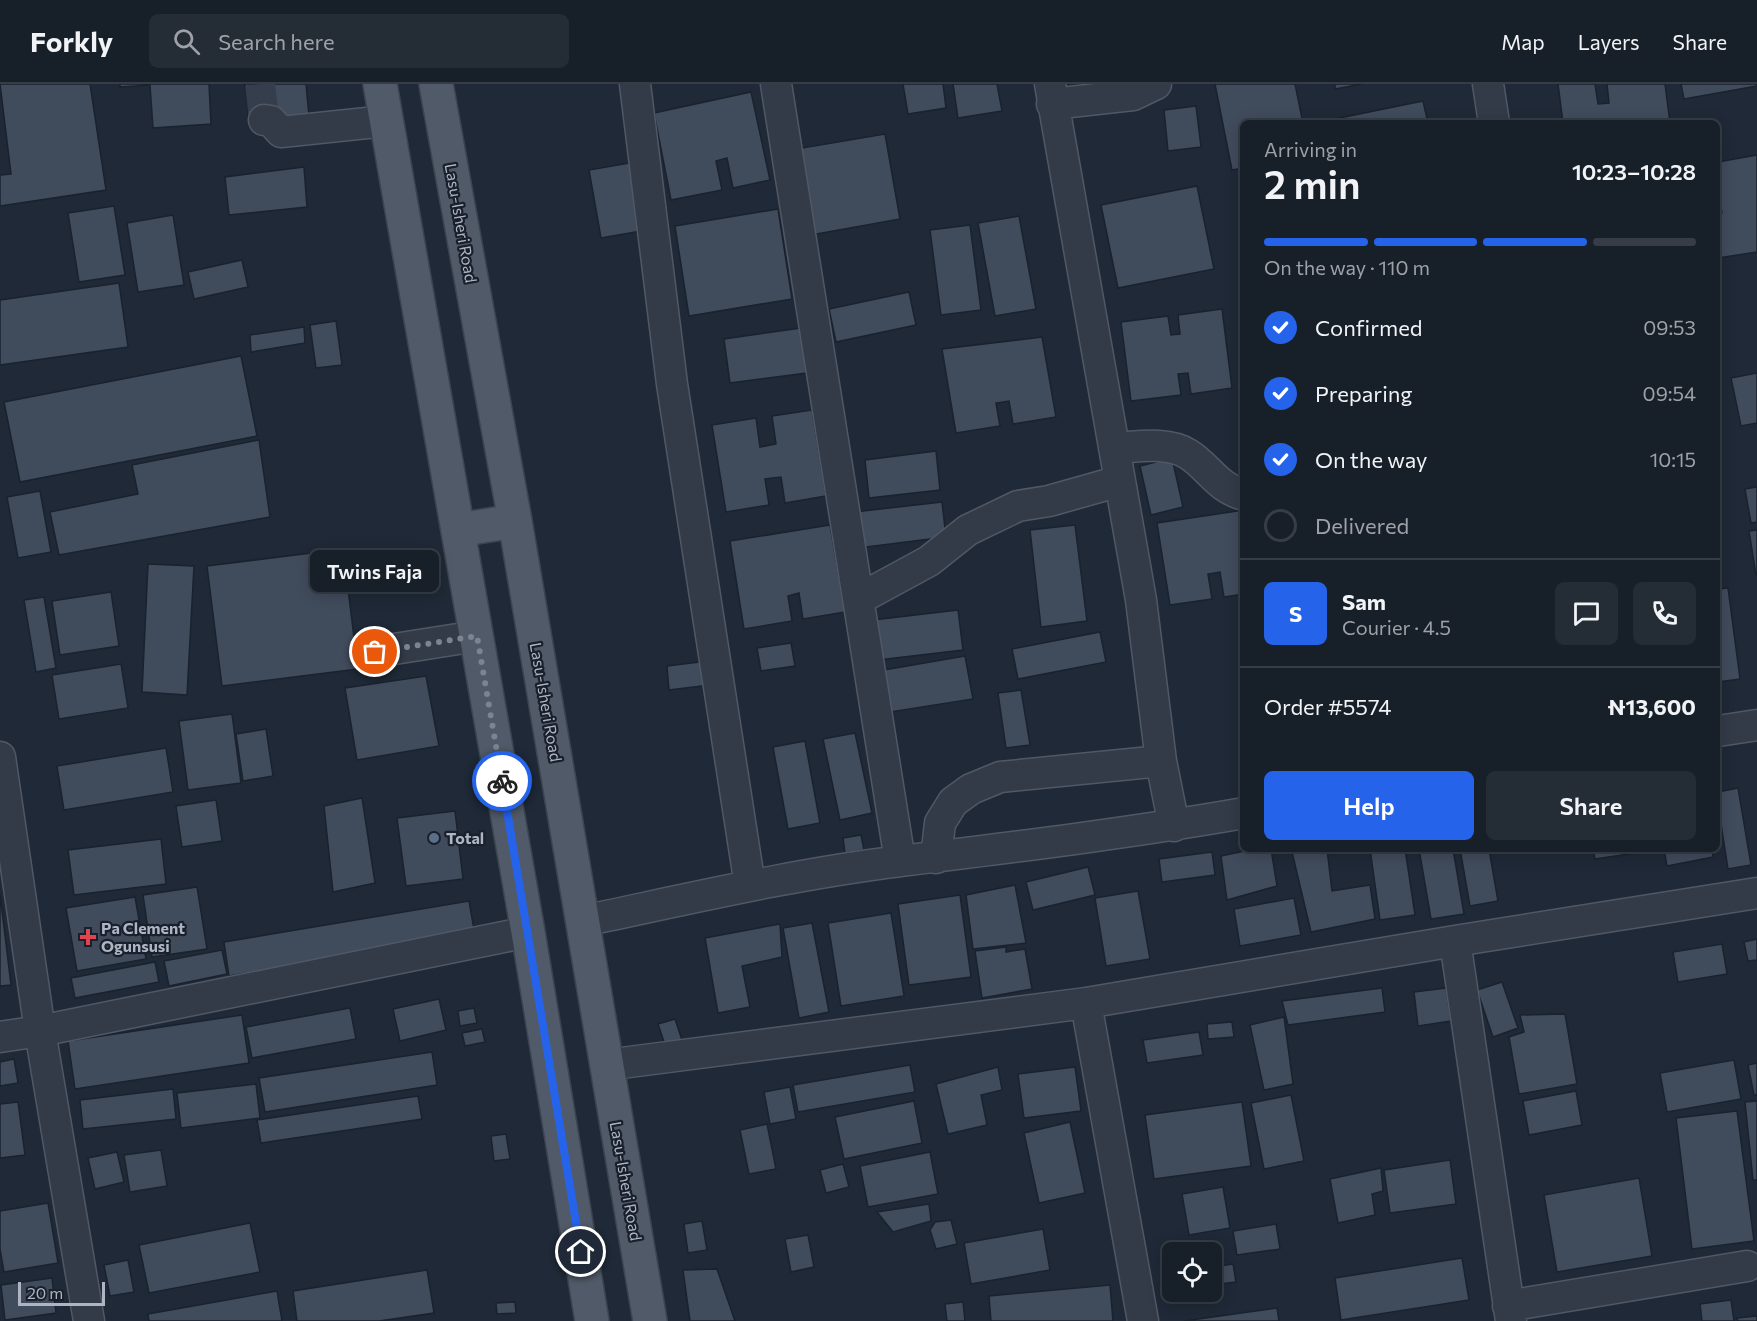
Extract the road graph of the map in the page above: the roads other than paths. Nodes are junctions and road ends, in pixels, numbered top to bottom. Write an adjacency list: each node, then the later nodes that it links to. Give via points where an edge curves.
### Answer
1 (380, 84): 10 (main road)
2 (436, 84): 14 (main road, Lasu-Isheri Road)
3 (635, 84): 27 (street, via 672,384)
4 (776, 84): 16 (street)
5 (1156, 84): 7 (street, via 1133,95)
6 (1488, 84): 9 (street)
7 (1051, 94): 11 (street)
8 (264, 120): 10 (street, via 271,121 281,132)
9 (1494, 120)
10 (386, 121): 15 (main road)
11 (1114, 448): 12 (street); 13 (street, via 1179,450)
12 (1120, 481): 16 (street, via 1018,506 968,530 929,561); 22 (street, via 1141,600)
13 (1240, 494)
14 (515, 521): 15 (main road); 29 (main road, Lasu-Isheri Road)
15 (458, 530): 17 (main road)
16 (859, 599): 26 (street)
17 (477, 636): 18 (street); 30 (main road)
18 (375, 652)
19 (1757, 724): 20 (street)
20 (1720, 731)
21 (0, 757): 33 (street)
22 (1161, 761): 24 (street); 25 (street, via 1000,777 971,789 953,802 940,823)
23 (1240, 814): 24 (street)
24 (1174, 826): 25 (street)
25 (936, 858): 26 (street)
26 (900, 861): 27 (street)
27 (750, 886): 29 (street)
28 (1757, 893): 31 (street)
29 (583, 921): 35 (main road, Lasu-Isheri Road)
30 (528, 932): 33 (street); 39 (main road)
31 (1455, 941): 32 (street); 37 (street)
32 (1086, 1003): 35 (street); 41 (street)
33 (40, 1031): 34 (street); 38 (street)
34 (0, 1037)
35 (606, 1065): 40 (main road, Lasu-Isheri Road)
36 (1747, 1266): 37 (street)
37 (1510, 1313)
38 (89, 1321)
39 (592, 1321)
40 (650, 1321)
41 (1143, 1321)

